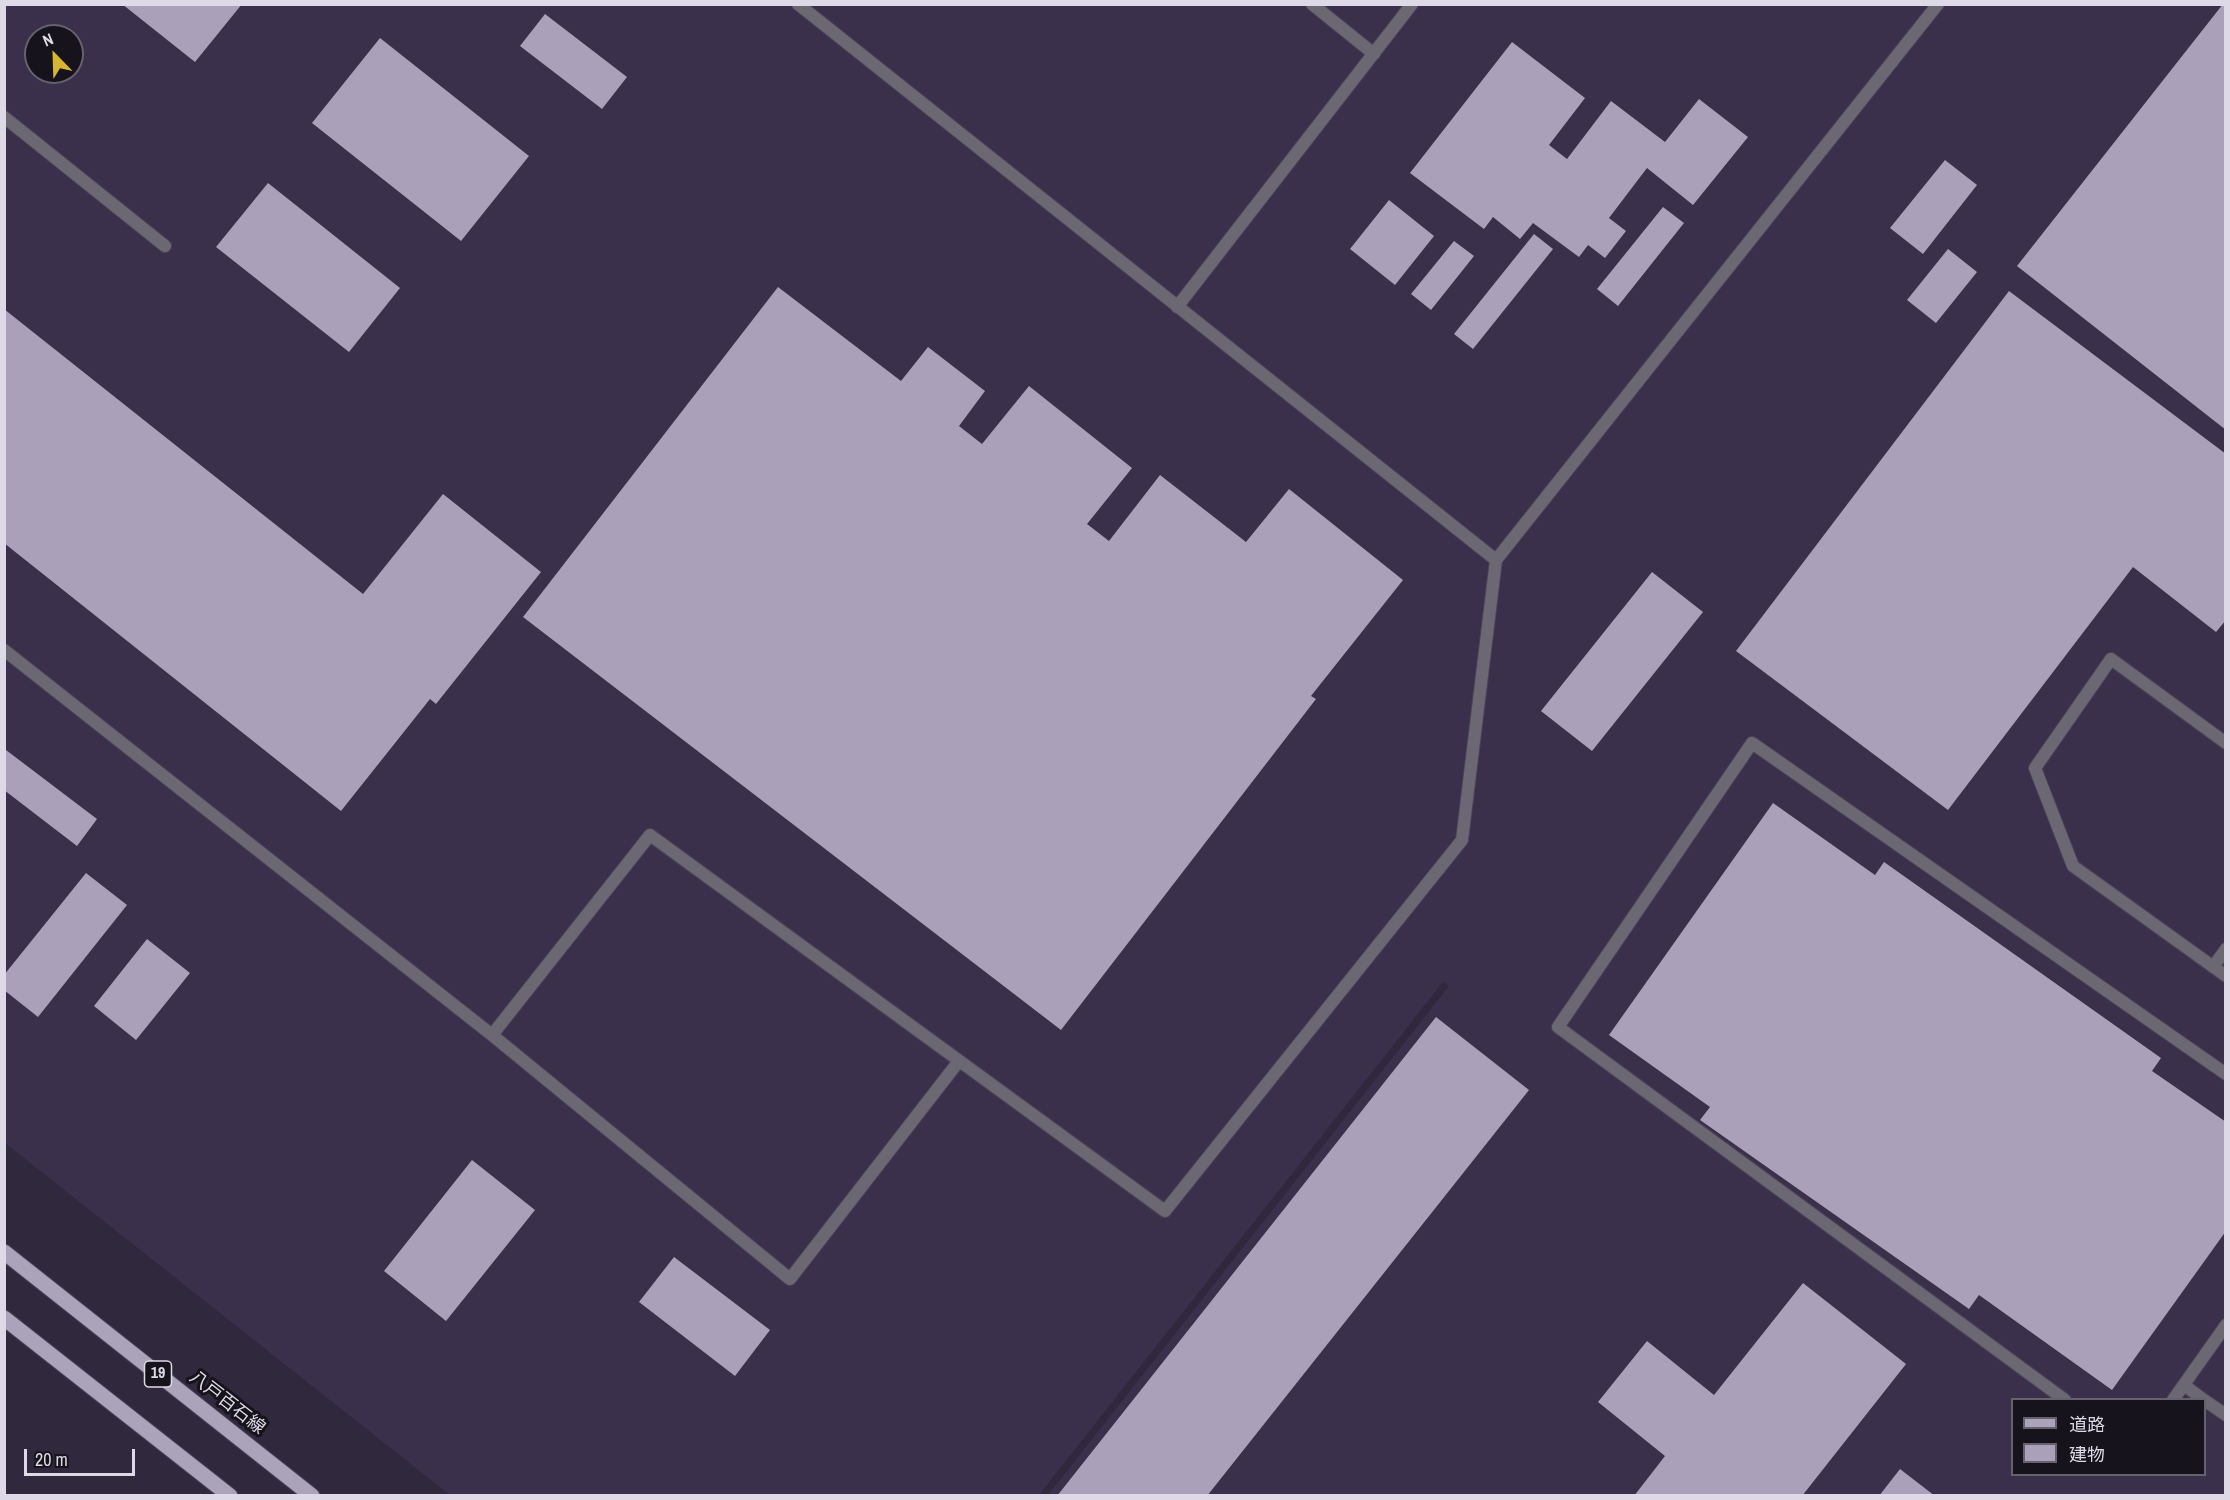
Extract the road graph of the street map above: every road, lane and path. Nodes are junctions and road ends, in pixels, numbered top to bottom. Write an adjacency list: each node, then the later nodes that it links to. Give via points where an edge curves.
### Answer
1 (798, 4): 8 (lane)
2 (1312, 4): 5 (lane)
3 (1412, 4): 5 (lane)
4 (1938, 4): 9 (lane)
5 (1374, 54): 8 (lane)
6 (4, 117): 7 (lane)
7 (165, 246)
8 (1177, 307): 9 (lane)
9 (1496, 560): 16 (lane, via 1462,840 1165,1211)
10 (4, 650): 15 (lane)
11 (2226, 743): 13 (lane, via 2111,659 2035,768 2073,866)
12 (2226, 949): 13 (lane)
13 (2213, 967): 14 (lane)
14 (2226, 976)
15 (492, 1035): 16 (lane, via 650,835); 16 (lane, via 790,1279)
16 (958, 1061)
17 (2226, 1074): 22 (lane, via 1752,743 1558,1027)
18 (4, 1252): 28 (main road, 八戸百石線 / 19)
19 (4, 1318): 27 (main road)
20 (2226, 1325): 21 (lane)
21 (2184, 1385): 23 (lane); 24 (lane)
22 (2062, 1398)
23 (2174, 1398)
24 (2201, 1398)
25 (2206, 1401): 26 (lane)
26 (2226, 1415)
27 (230, 1496)
28 (312, 1496)

